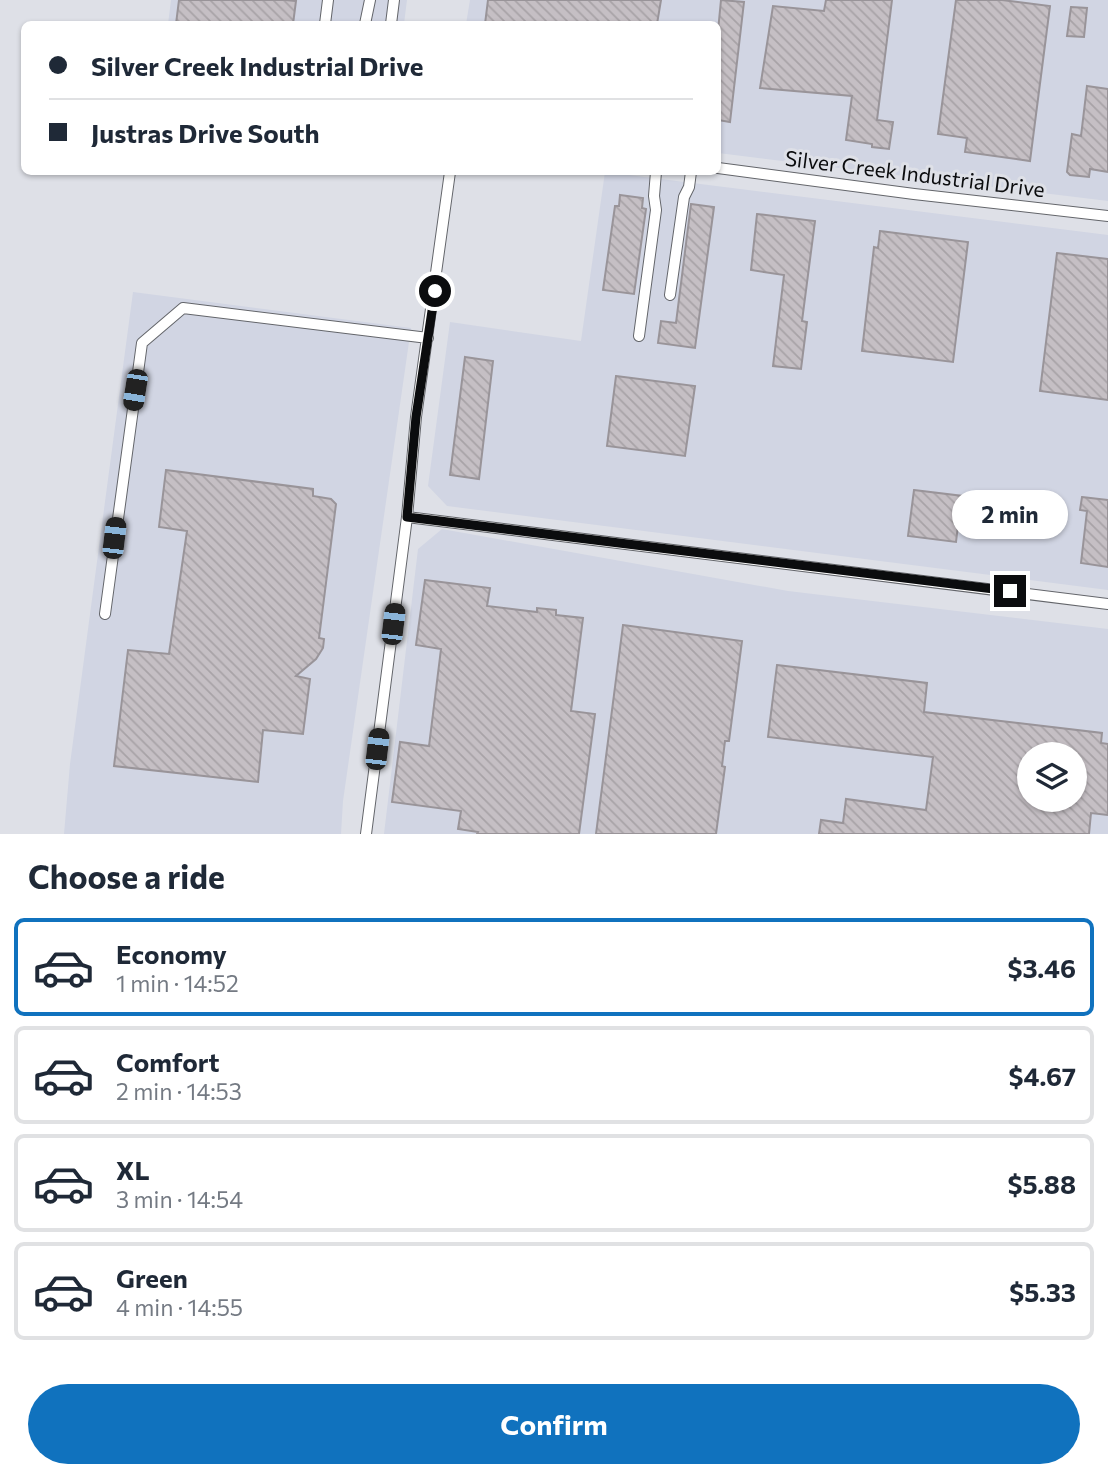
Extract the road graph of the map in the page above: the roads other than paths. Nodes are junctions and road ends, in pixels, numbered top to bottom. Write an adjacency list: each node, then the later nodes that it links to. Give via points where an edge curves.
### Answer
1 (328, 0): 4 (street)
2 (370, 0): 5 (street)
3 (394, 0): 6 (street)
4 (325, 21)
5 (366, 21)
6 (391, 21)
7 (721, 168): 11 (street, Silver Creek Industrial Drive)
8 (450, 175): 14 (street)
9 (656, 175): 13 (street, via 656,209)
10 (691, 175): 12 (street)
11 (1108, 216)
12 (670, 295)
13 (639, 336)
14 (428, 338): 15 (street); 17 (street, via 183,308 142,343)
15 (407, 517): 16 (street); 18 (street)
16 (1108, 604)
17 (105, 614)
18 (366, 834)

